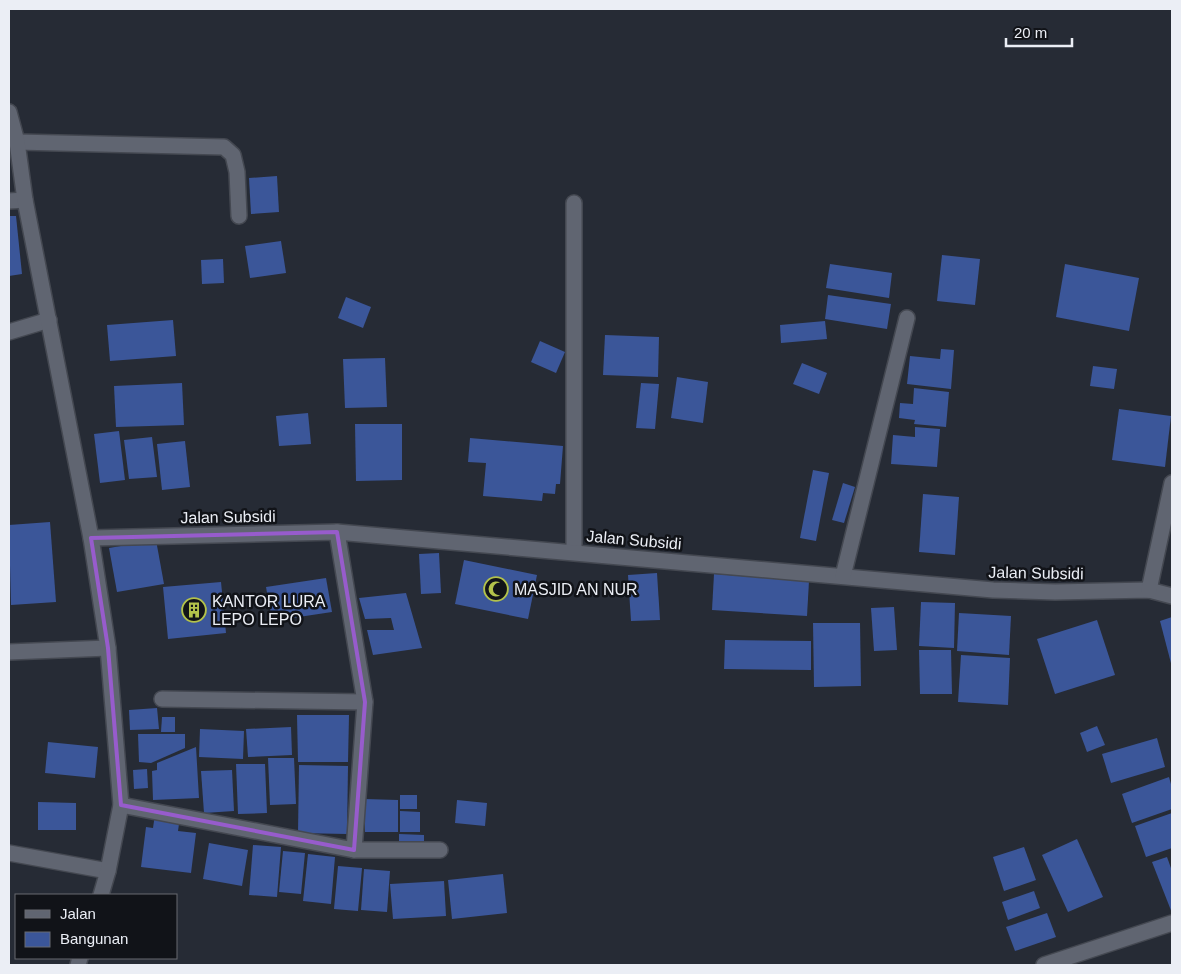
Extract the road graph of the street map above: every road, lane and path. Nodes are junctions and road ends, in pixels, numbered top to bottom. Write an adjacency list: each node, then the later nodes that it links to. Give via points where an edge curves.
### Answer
1 (9, 112): 2 (street)
2 (17, 142): 3 (street); 6 (street, via 224,147 233,155 235,164)
3 (25, 200): 4 (street); 8 (street)
4 (9, 201)
5 (574, 203): 13 (street)
6 (239, 216)
7 (907, 318): 14 (street)
8 (49, 320): 9 (street); 12 (street)
9 (9, 332)
10 (1172, 483): 15 (street)
11 (338, 532): 12 (street, Jalan Subsidi); 13 (street, Jalan Subsidi); 20 (street)
12 (91, 538): 17 (street)
13 (574, 552): 14 (street, Jalan Subsidi)
14 (843, 576): 15 (street, Jalan Subsidi, via 993,590)
15 (1149, 590): 16 (street, Jalan Subsidi)
16 (1172, 596)
17 (108, 648): 18 (street); 21 (street)
18 (9, 652)
19 (162, 699): 20 (street)
20 (365, 702): 22 (street)
21 (121, 805): 22 (street); 25 (street)
22 (354, 850): 23 (street)
23 (440, 850)
24 (9, 853): 25 (street)
25 (108, 871): 26 (street)
26 (101, 894)
27 (1172, 923): 28 (street)
28 (1044, 965)

